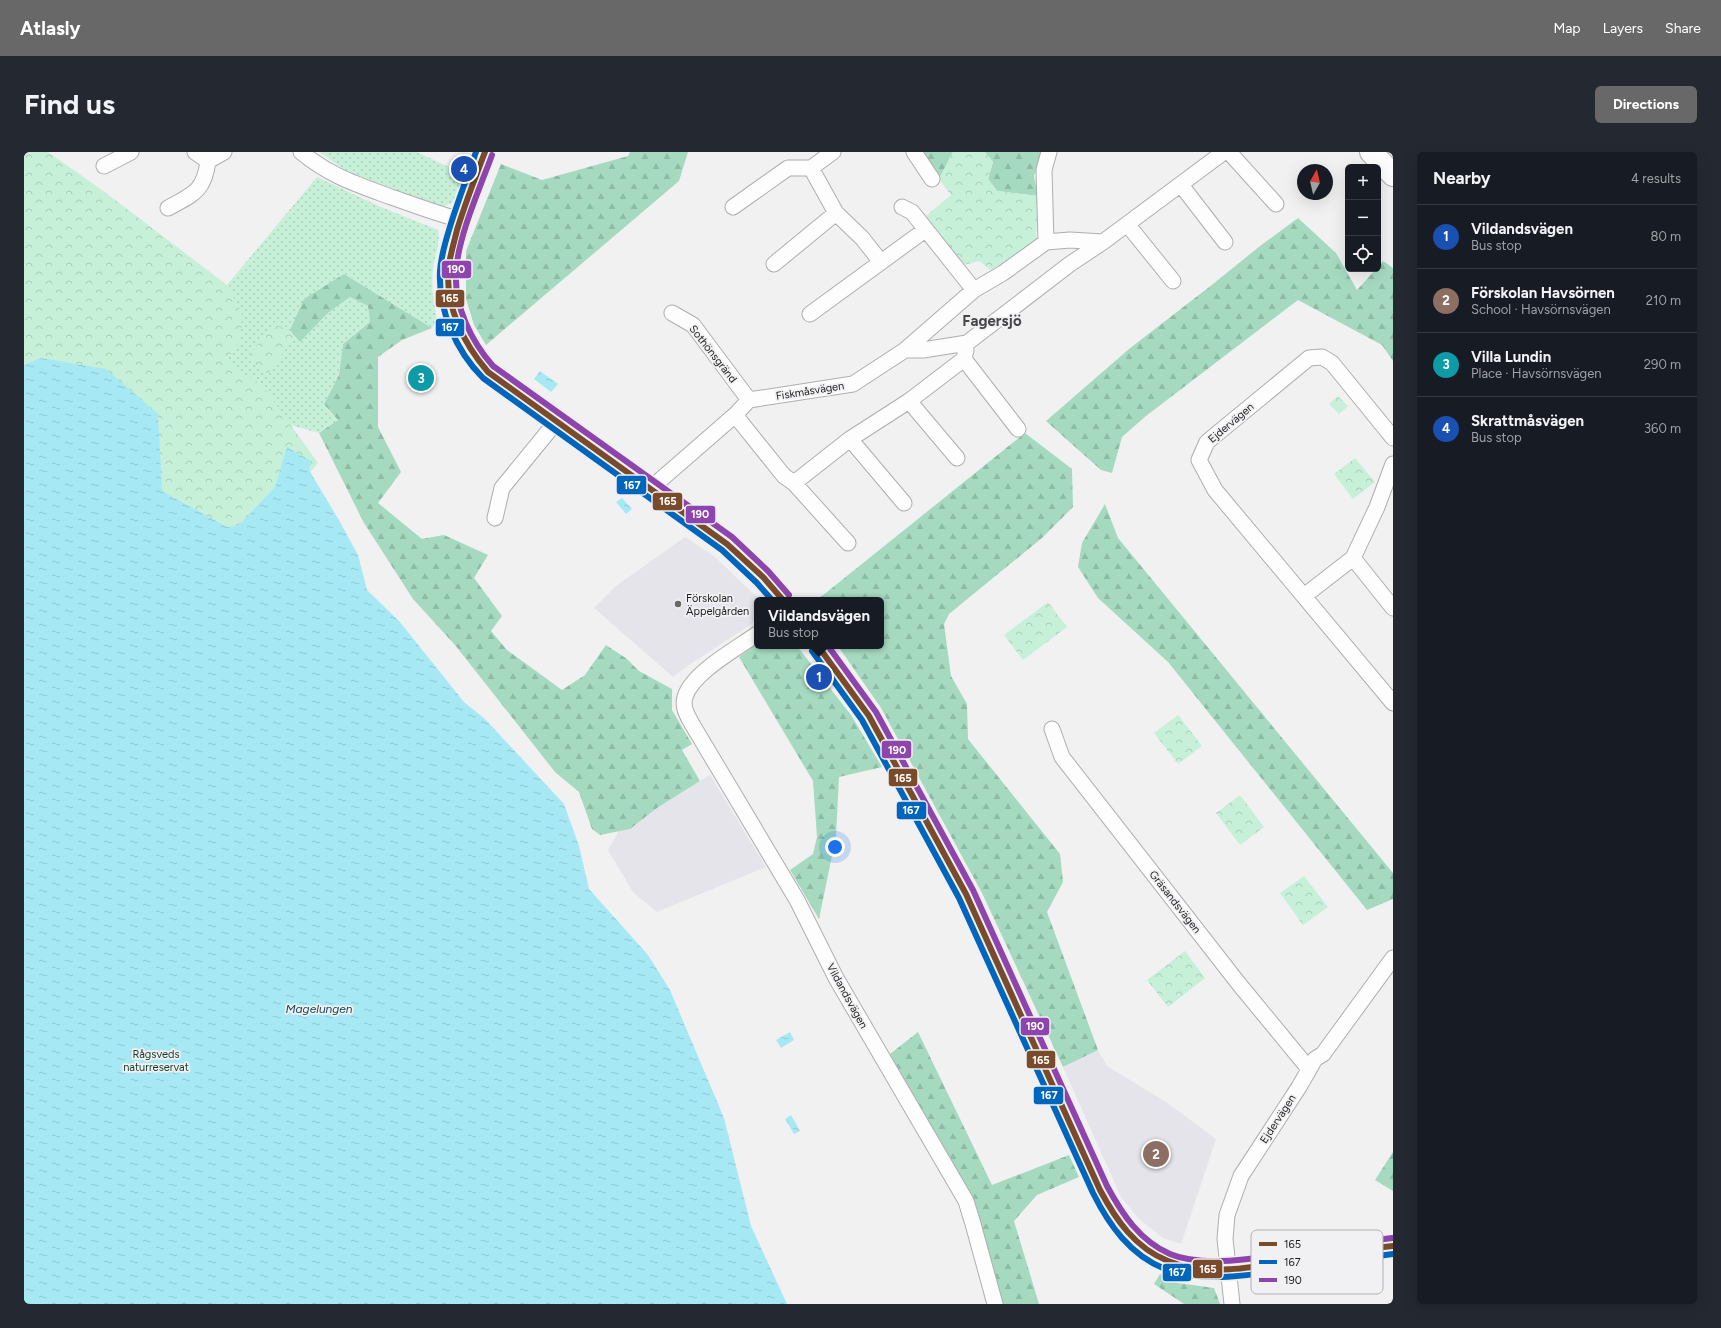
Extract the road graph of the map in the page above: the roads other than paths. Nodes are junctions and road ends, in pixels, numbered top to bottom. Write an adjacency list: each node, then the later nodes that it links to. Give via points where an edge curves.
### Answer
1 (131, 152): 13 (street)
2 (196, 152): 12 (street)
3 (224, 152): 12 (street)
4 (301, 152): 23 (street, via 318,166 343,179)
5 (485, 152): 23 (street)
6 (833, 152): 14 (street)
7 (914, 152): 16 (street)
8 (1049, 152): 26 (street, via 1044,170)
9 (1224, 152): 17 (street)
10 (1229, 152): 18 (street)
11 (1370, 152): 15 (main road)
12 (208, 161): 20 (street, via 206,175 197,192)
13 (104, 166)
14 (811, 168): 19 (street, via 788,168); 22 (street)
15 (1393, 175)
16 (932, 179)
17 (1181, 185): 24 (street); 28 (street)
18 (1276, 204)
19 (733, 207)
20 (168, 208)
21 (902, 208): 25 (street, via 912,212)
22 (836, 213): 29 (street, via 862,238); 30 (street)
23 (462, 220): 41 (street, via 448,271 449,291 459,329 475,358 488,372)
24 (1127, 224): 27 (street); 31 (street)
25 (925, 230): 29 (street); 32 (street)
26 (1046, 242): 27 (street); 32 (street, Fiskmåsvägen)
27 (1103, 242): 35 (street, via 1070,264)
28 (1225, 242)
29 (881, 262): 34 (street)
30 (774, 264)
31 (1173, 281)
32 (974, 290): 36 (street, Fiskmåsvägen)
33 (672, 313): 38 (street, Sothönsgränd, via 693,325)
34 (810, 314)
35 (967, 343): 36 (street, via 923,350); 37 (street)
36 (905, 350): 38 (street, Fiskmåsvägen, via 853,384)
37 (964, 359): 39 (street); 42 (street)
38 (749, 400): 40 (street)
39 (909, 401): 44 (street); 45 (street)
40 (735, 415): 47 (street, via 784,476); 48 (street)
41 (556, 422): 48 (street); 50 (street, via 502,488)
42 (1018, 429)
43 (1393, 438): 53 (street, Ejdervägen, via 1332,363 1322,357 1309,358 1207,442 1199,460 1214,490)
44 (850, 439): 47 (street); 49 (street)
45 (956, 458)
46 (1393, 464): 52 (street, via 1377,507)
47 (794, 483): 51 (street)
48 (650, 489): 54 (street, via 727,544)
49 (904, 502)
50 (495, 518)
51 (848, 544)
52 (1353, 558): 53 (street); 55 (street)
53 (1304, 596): 58 (street, Ejdervägen)
54 (780, 597)
55 (1393, 608)
56 (754, 636): 66 (street, Vildandsvägen, via 700,674 685,698 685,710 797,900 836,978 966,1201)
57 (820, 649): 65 (street, via 869,716 966,894 1112,1214 1137,1242 1168,1262 1194,1268)
58 (1393, 703)
59 (1052, 728): 61 (street, Gräsandsvägen, via 1062,757 1239,984)
60 (1393, 958): 61 (street, Ejdervägen, via 1323,1054 1315,1059)
61 (1309, 1069): 65 (street, Ejdervägen, via 1241,1176 1227,1215)
62 (1393, 1246): 63 (street)
63 (1383, 1247)
64 (1251, 1265): 65 (street)
65 (1227, 1267): 67 (street, Ejdervägen)
66 (995, 1304)
67 (1232, 1304)

